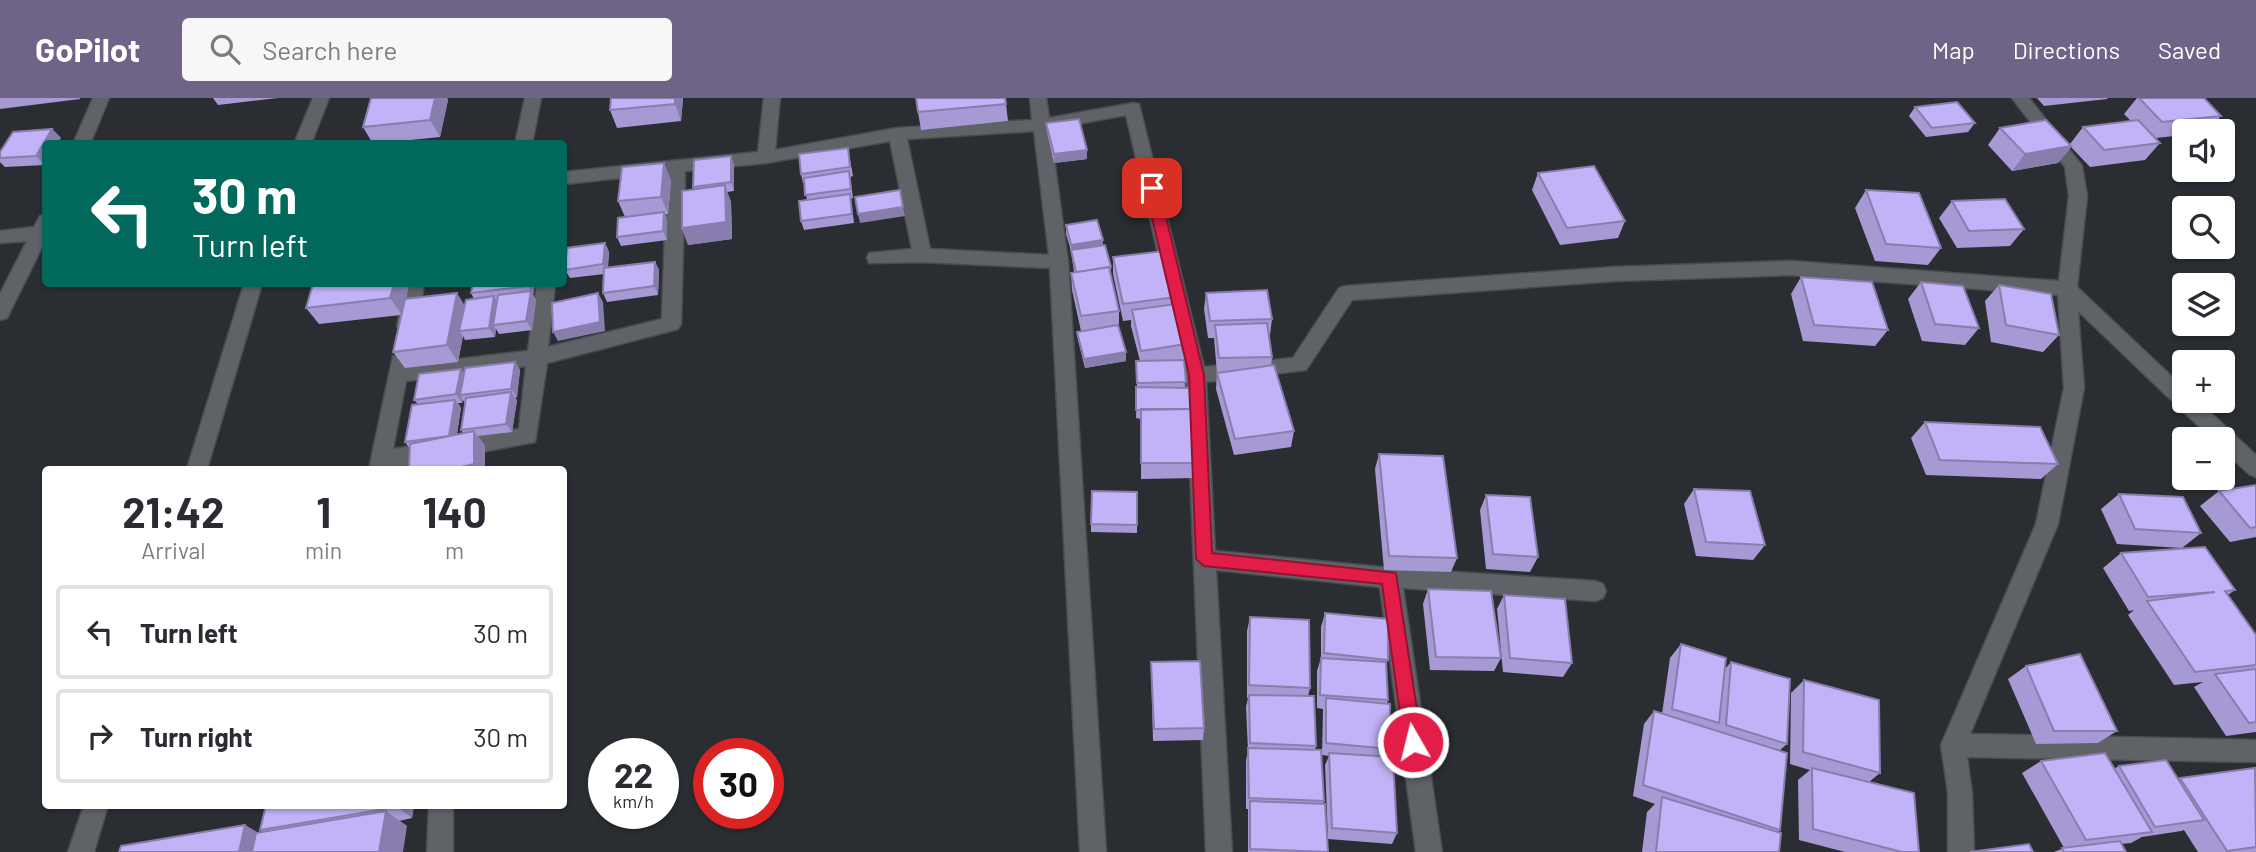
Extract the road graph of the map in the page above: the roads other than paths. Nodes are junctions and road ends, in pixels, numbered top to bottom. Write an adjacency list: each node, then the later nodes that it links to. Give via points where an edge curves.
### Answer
1 (101, 98): 9 (street)
2 (321, 98): 10 (street)
3 (533, 98): 11 (street)
4 (772, 98): 12 (street)
5 (1038, 98): 7 (street)
6 (2020, 98): 24 (street, via 2073,166 2078,195)
7 (1042, 125): 8 (street); 20 (street); 28 (street, via 1133,108)
8 (897, 134): 12 (street); 18 (street)
9 (82, 140)
10 (304, 140)
11 (524, 140)
12 (766, 157): 13 (street)
13 (676, 167): 14 (street); 26 (street, via 671,324)
14 (567, 178)
15 (42, 228): 17 (street)
16 (42, 232): 25 (street)
17 (0, 237)
18 (922, 255): 19 (street); 20 (street)
19 (876, 258)
20 (1059, 262): 43 (street)
21 (252, 287): 32 (street)
22 (414, 287): 27 (street)
23 (546, 287): 26 (street)
24 (2067, 289): 28 (street, via 1791,268 1615,274 1346,293 1299,365); 29 (street); 37 (street, via 2074,388 2048,524)
25 (0, 313)
26 (539, 357): 27 (street); 31 (street, via 528,436)
27 (397, 374): 31 (street)
28 (1196, 375): 34 (street)
29 (2172, 389)
30 (2198, 413): 33 (street)
31 (379, 464)
32 (198, 466)
33 (2256, 468)
34 (1204, 559): 35 (street); 44 (street)
35 (1390, 578): 36 (street); 45 (street)
36 (1595, 591)
37 (1953, 745): 38 (street); 46 (street)
38 (2256, 751)
39 (95, 809): 41 (street)
40 (441, 809): 42 (street)
41 (81, 852)
42 (440, 852)
43 (1093, 852)
44 (1219, 852)
45 (1429, 852)
46 (1961, 852)

